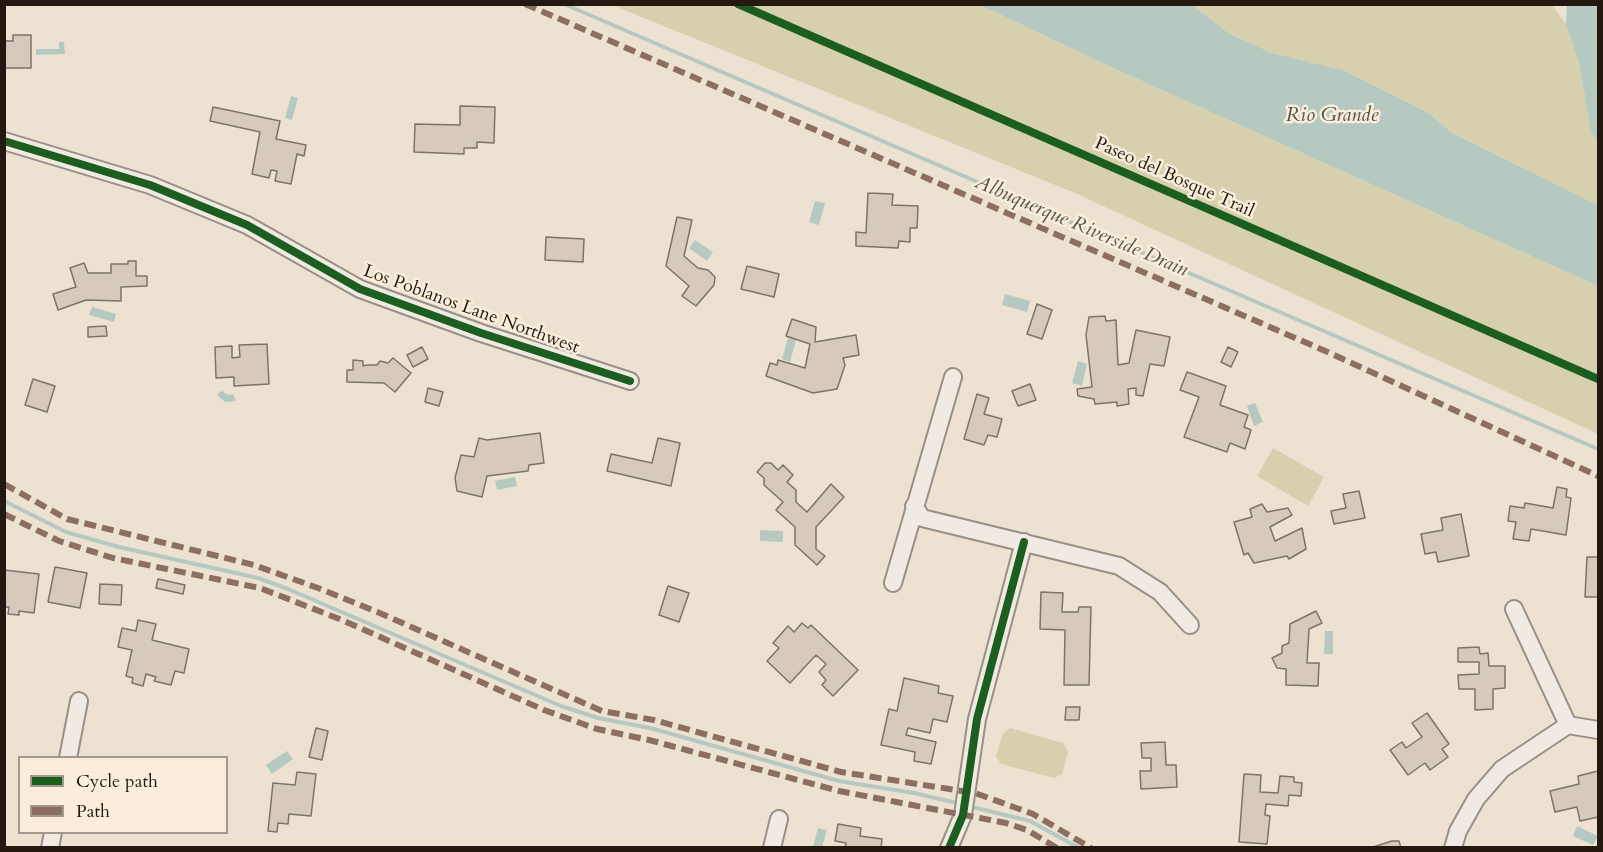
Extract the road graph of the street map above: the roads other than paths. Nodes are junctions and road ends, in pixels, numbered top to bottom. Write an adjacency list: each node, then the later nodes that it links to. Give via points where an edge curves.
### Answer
1 (4, 141): 3 (street, Los Poblanos Lane Northwest, via 150,185 247,225 360,289)
2 (952, 377): 4 (street)
3 (630, 381)
4 (914, 506): 5 (street, via 922,518); 6 (street)
5 (1024, 542): 8 (street, via 1119,566 1160,592); 15 (street, via 977,720 963,815)
6 (893, 584)
7 (1514, 609): 10 (street)
8 (1190, 625)
9 (79, 701): 12 (street)
10 (1568, 725): 11 (street); 16 (street, via 1502,769 1476,799)
11 (1599, 730)
12 (68, 756)
13 (778, 819): 14 (street)
14 (772, 848)
15 (950, 848)
16 (1453, 848)

